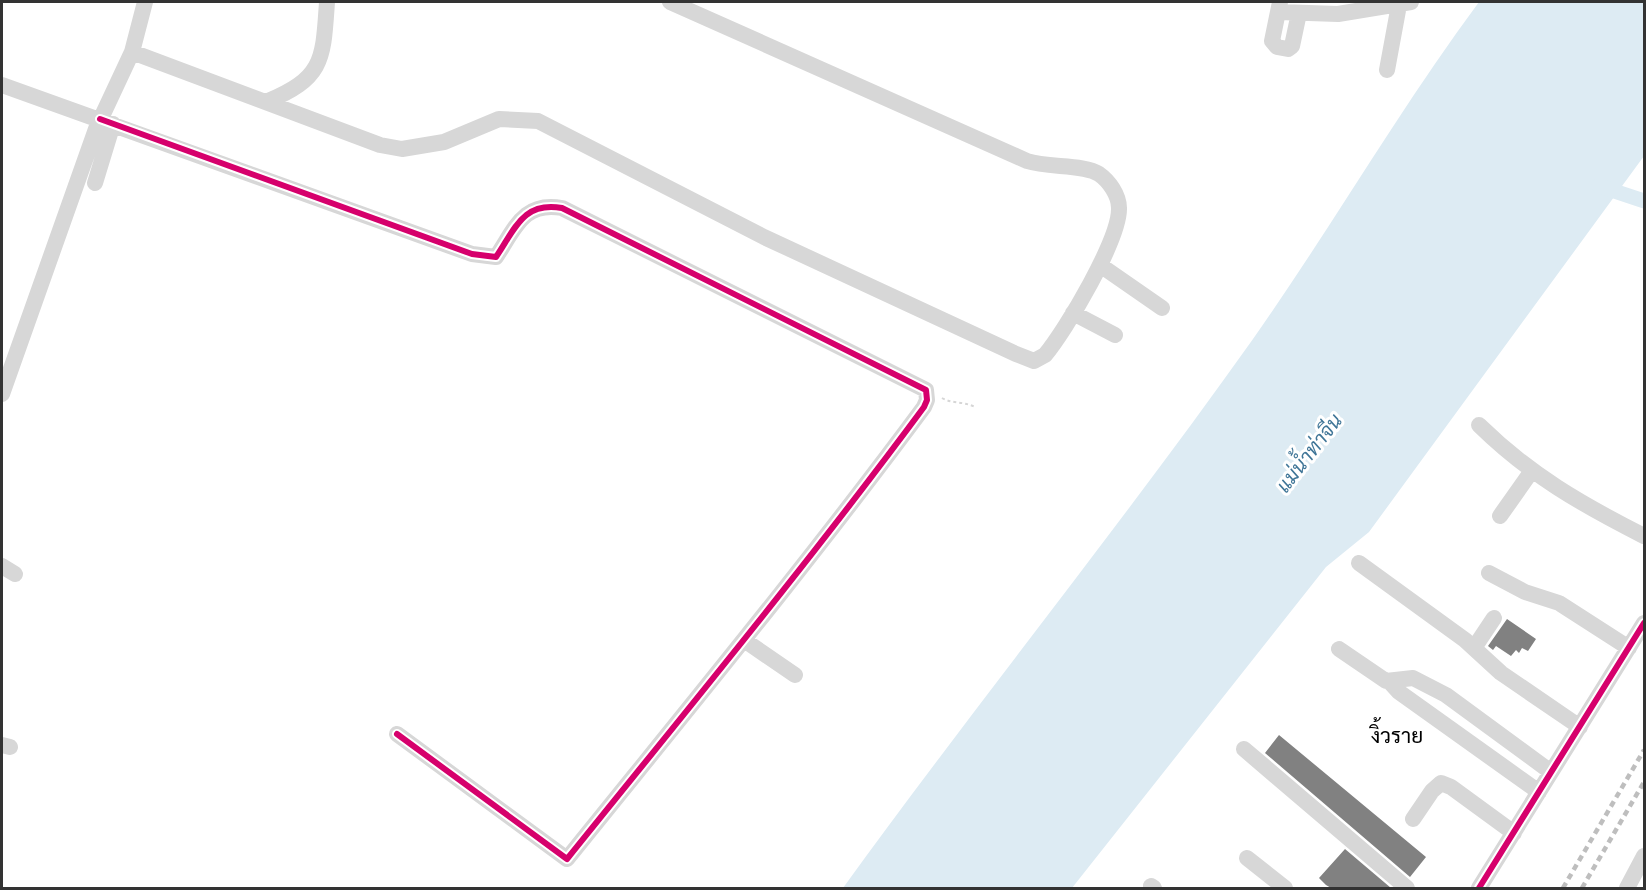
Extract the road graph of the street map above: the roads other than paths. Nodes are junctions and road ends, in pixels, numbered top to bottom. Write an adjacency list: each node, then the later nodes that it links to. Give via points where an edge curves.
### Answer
1 (144, 2): 7 (street)
2 (327, 2): 10 (street, via 324,46 314,73 296,90)
3 (670, 2): 13 (street, via 1027,161 1096,172 1111,185 1119,208)
4 (1405, 3): 6 (street, via 1338,14); 8 (street)
5 (1280, 7): 6 (street); 6 (street, via 1272,42 1277,47 1288,49 1295,40)
6 (1299, 13)
7 (132, 52): 10 (street); 11 (street)
8 (1387, 69)
9 (2, 85): 11 (street)
10 (266, 102): 14 (street, via 380,145 402,149 444,142 499,120 538,121 754,232 1034,361 1054,344)
11 (107, 122): 12 (street); 17 (street); 27 (street, via 471,254 496,257 527,211 547,205 562,208 926,390 924,407)
12 (94, 183)
13 (1098, 269): 14 (street); 15 (street)
14 (1077, 307): 16 (street)
15 (1162, 308)
16 (1115, 335)
17 (9, 354): 18 (street)
18 (2, 394)
19 (1479, 425): 20 (street)
20 (1532, 472): 21 (street); 22 (street)
21 (1500, 516)
22 (1644, 536)
23 (1359, 563): 28 (street)
24 (1489, 573): 29 (street, via 1525,592 1556,601)
25 (1494, 618): 28 (street)
26 (1644, 623): 29 (street)
27 (744, 640): 31 (street); 34 (street, via 567,859)
28 (1474, 648): 33 (street, via 1501,673)
29 (1629, 648): 33 (street)
30 (1339, 649): 32 (street)
31 (795, 675)
32 (1389, 681): 36 (street, via 1413,678 1446,695); 37 (street)
33 (1580, 727): 36 (street)
34 (397, 734)
35 (1244, 749): 43 (street)
36 (1551, 772): 37 (street)
37 (1539, 792): 39 (street)
38 (1413, 819): 39 (street, via 1441,783)
39 (1514, 832): 44 (street)
40 (1644, 856): 45 (street)
41 (1247, 858): 42 (street)
42 (1285, 888)
43 (1407, 888)
44 (1479, 888)
45 (1627, 888)

